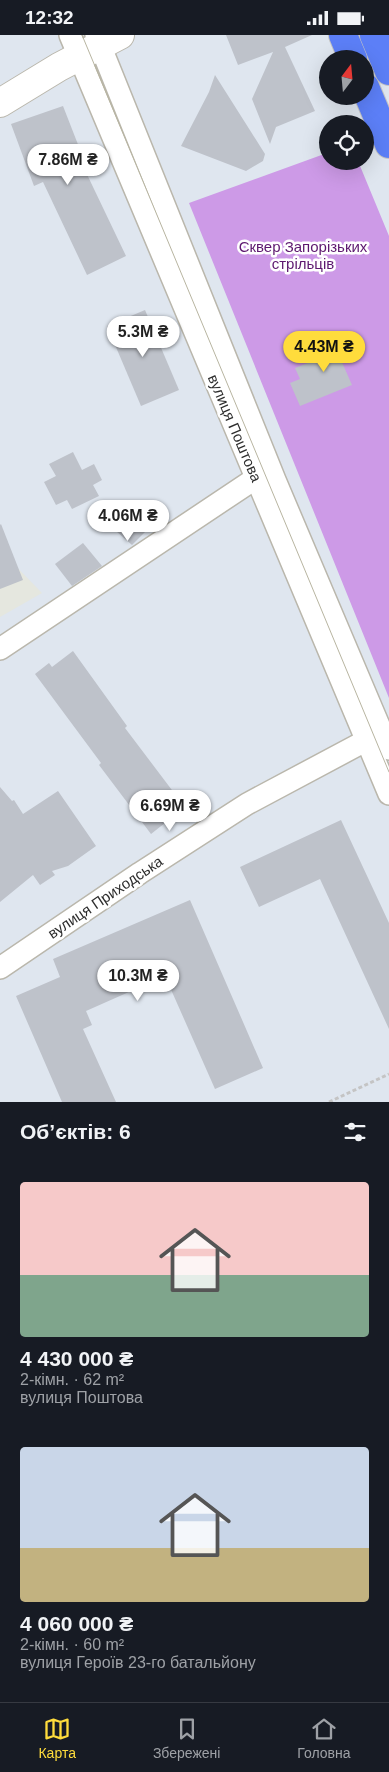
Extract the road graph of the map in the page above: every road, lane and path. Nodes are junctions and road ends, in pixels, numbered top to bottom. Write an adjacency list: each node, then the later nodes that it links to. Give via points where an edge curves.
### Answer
1 (343, 35): 4 (main road)
2 (374, 35): 5 (main road)
3 (93, 41): 6 (street); 9 (street, вулиця Поштова)
4 (349, 50)
5 (389, 71)
6 (0, 103)
7 (373, 105): 8 (main road)
8 (389, 144)
9 (266, 479): 10 (street); 11 (street, вулиця Поштова); 12 (street, вулиця Поштова)
10 (0, 649)
11 (367, 740): 13 (street, вулиця Поштова); 14 (street, вулиця Приходська, via 247,804)
12 (389, 749)
13 (389, 794)
14 (0, 968)
15 (389, 1074): 16 (path)
16 (329, 1102)

